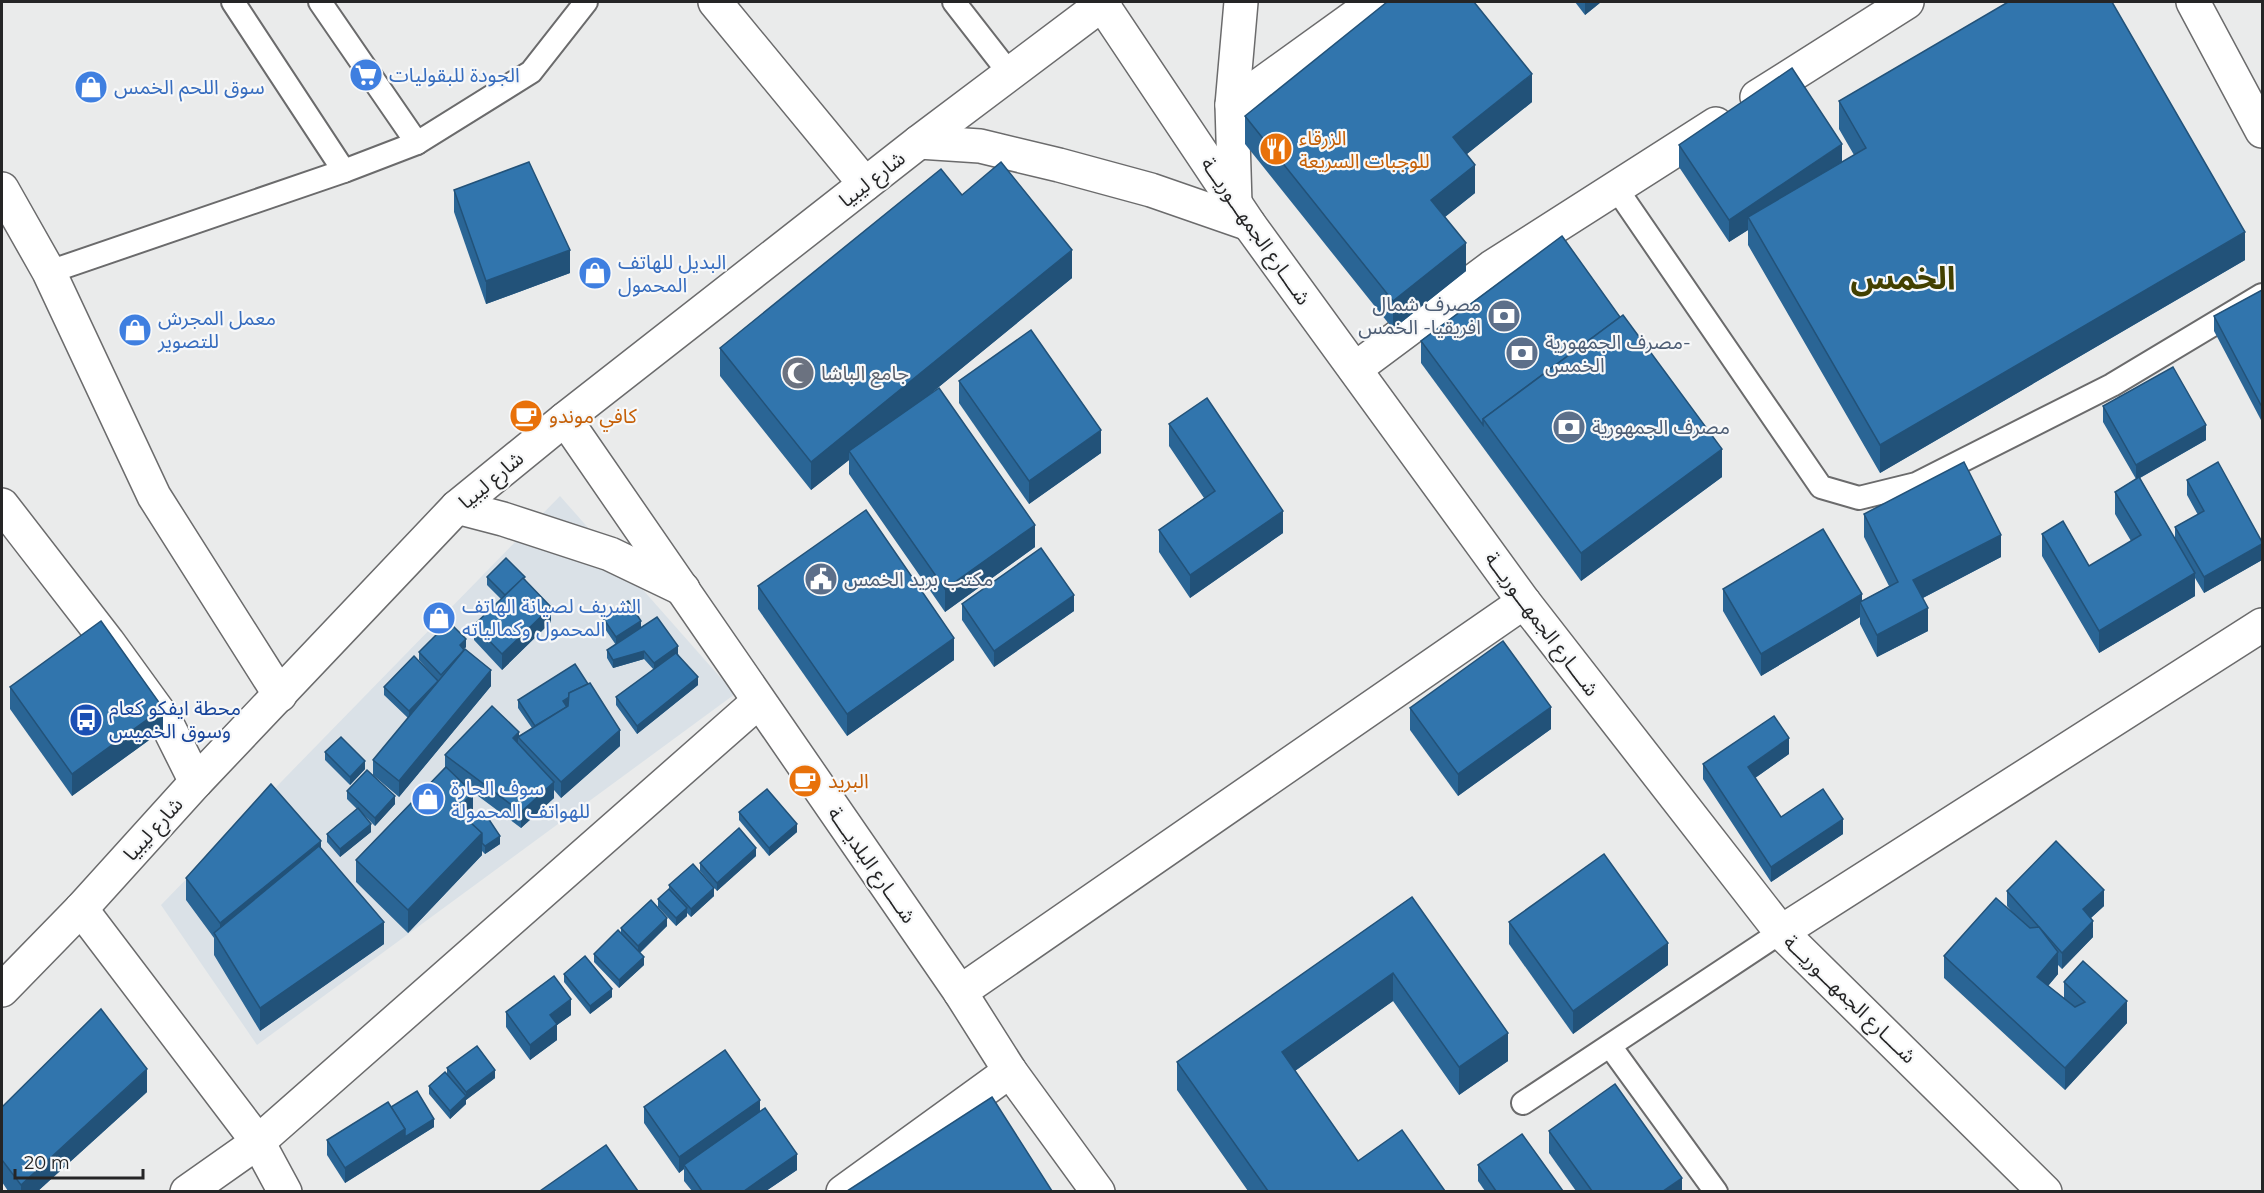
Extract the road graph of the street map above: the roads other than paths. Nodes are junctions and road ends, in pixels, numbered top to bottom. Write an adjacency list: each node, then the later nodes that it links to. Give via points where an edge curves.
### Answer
1 (233, 2): 16 (lane)
2 (320, 2): 15 (lane)
3 (586, 2): 15 (lane, via 531,72)
4 (715, 2): 17 (street)
5 (954, 2): 11 (lane)
6 (1241, 2): 12 (street)
7 (1375, 2): 12 (street)
8 (1908, 2): 18 (street)
9 (2193, 2): 13 (street)
10 (1104, 3): 11 (street, شارع ليبيا); 20 (street, شــــارع الجمهـــوريـــة)
11 (1010, 74): 14 (street, شارع ليبيا)
12 (1232, 105): 20 (street)
13 (2262, 131)
14 (919, 142): 17 (street, شارع ليبيا); 20 (street, via 980,146)
15 (417, 143): 16 (lane)
16 (344, 171): 21 (lane)
17 (865, 184): 24 (street, شارع ليبيا)
18 (1616, 188): 22 (lane, via 1821,487 1859,498 1916,484 2112,385); 23 (street, via 1492,267)
19 (2, 189): 21 (street)
20 (1242, 214): 23 (street, شــــارع الجمهـــوريـــة)
21 (49, 272): 30 (street, via 154,496)
22 (2262, 294)
23 (1355, 369): 28 (street, شــــارع الجمهـــوريـــة)
24 (565, 419): 26 (street, شارع ليبيا); 27 (street, شــــارع البلديــــة)
25 (2, 506): 32 (street, via 166,722)
26 (457, 507): 27 (street, via 610,554); 30 (street, شارع ليبيا)
27 (684, 590): 31 (street, شــــارع البلديــــة)
28 (1524, 602): 34 (street, شــــارع الجمهـــوريـــة); 36 (street)
29 (2262, 625): 34 (street)
30 (280, 695): 32 (street, شارع ليبيا)
31 (758, 702): 36 (street, شــــارع البلديــــة); 40 (street)
32 (196, 782): 33 (street, شارع ليبيا)
33 (81, 909): 35 (street, شارع ليبيا); 40 (street)
34 (1781, 932): 37 (lane); 46 (street, شــــارع الجمهـــوريـــة)
35 (2, 990)
36 (960, 992): 38 (street, شــــارع البلديــــة)
37 (1610, 1046): 39 (lane); 45 (lane)
38 (1010, 1071): 43 (street); 44 (street, شــــارع البلديــــة)
39 (1523, 1104)
40 (258, 1142): 41 (street); 42 (street)
41 (187, 1191)
42 (285, 1191)
43 (843, 1191)
44 (1098, 1191)
45 (1716, 1191)
46 (2045, 1191)

